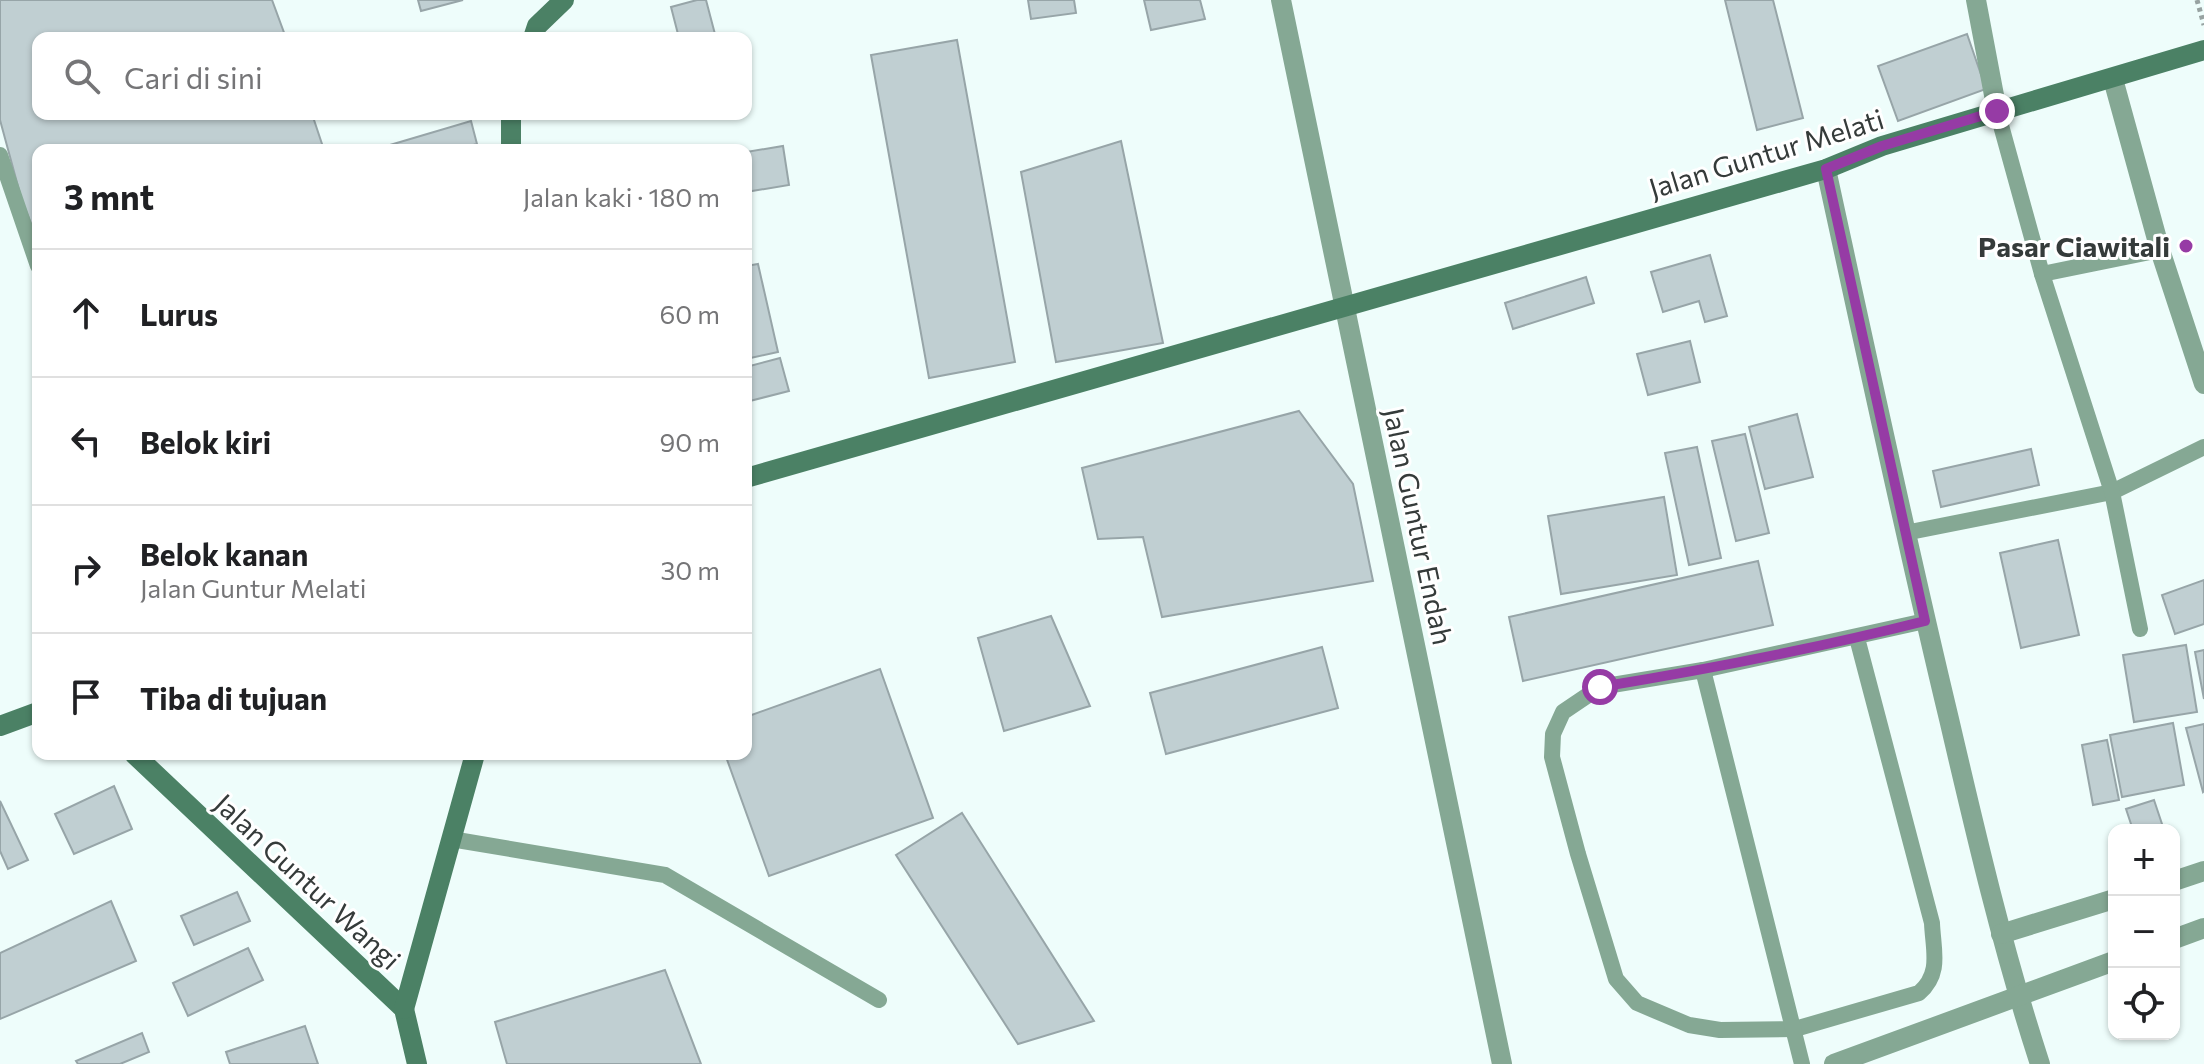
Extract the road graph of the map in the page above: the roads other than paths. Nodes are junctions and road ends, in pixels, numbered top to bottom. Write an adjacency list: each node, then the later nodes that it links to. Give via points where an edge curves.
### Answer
1 (564, 0): 4 (street)
2 (1281, 0): 15 (street, Jalan Guntur Endah)
3 (1976, 0): 7 (street)
4 (535, 32)
5 (2204, 50): 6 (street, Jalan Guntur Melati)
6 (2113, 79): 7 (street, Jalan Guntur Melati); 13 (street)
7 (1997, 111): 11 (street, Jalan Guntur Melati); 14 (lane)
8 (511, 120): 9 (street)
9 (511, 144)
10 (0, 155): 12 (lane)
11 (1826, 169): 15 (street, Jalan Guntur Melati); 20 (street)
12 (32, 248)
13 (2160, 250): 14 (lane); 16 (street)
14 (2042, 274): 19 (lane)
15 (1344, 307): 18 (street, Jalan Guntur Melati); 42 (street, Jalan Guntur Endah)
16 (2204, 384)
17 (2204, 447): 19 (lane)
18 (752, 476)
19 (2112, 492): 20 (lane); 22 (lane)
20 (1905, 533): 21 (street)
21 (1925, 621): 23 (lane); 34 (street)
22 (2140, 629)
23 (1857, 638): 24 (lane); 40 (lane, via 1932,923 1935,969 1919,993)
24 (1703, 670): 40 (lane); 40 (lane, via 1600,687 1563,712 1553,734 1552,757 1616,979 1637,1003 1689,1025)
25 (32, 714): 26 (street)
26 (0, 726)
27 (140, 760): 39 (street, Jalan Guntur Wangi)
28 (473, 760): 29 (street)
29 (451, 839): 38 (lane, via 665,875); 39 (street)
30 (2204, 871): 31 (street)
31 (2180, 879)
32 (2108, 901): 34 (street)
33 (2204, 928): 35 (street)
34 (2001, 934): 37 (street)
35 (2180, 937)
36 (2108, 963): 37 (street)
37 (2018, 996): 44 (street); 45 (street)
38 (879, 1000)
39 (404, 1009): 41 (street, Jalan Guntur Wangi)
40 (1795, 1029): 43 (lane)
41 (417, 1064)
42 (1502, 1064)
43 (1802, 1064)
44 (1834, 1064)
45 (2040, 1064)

